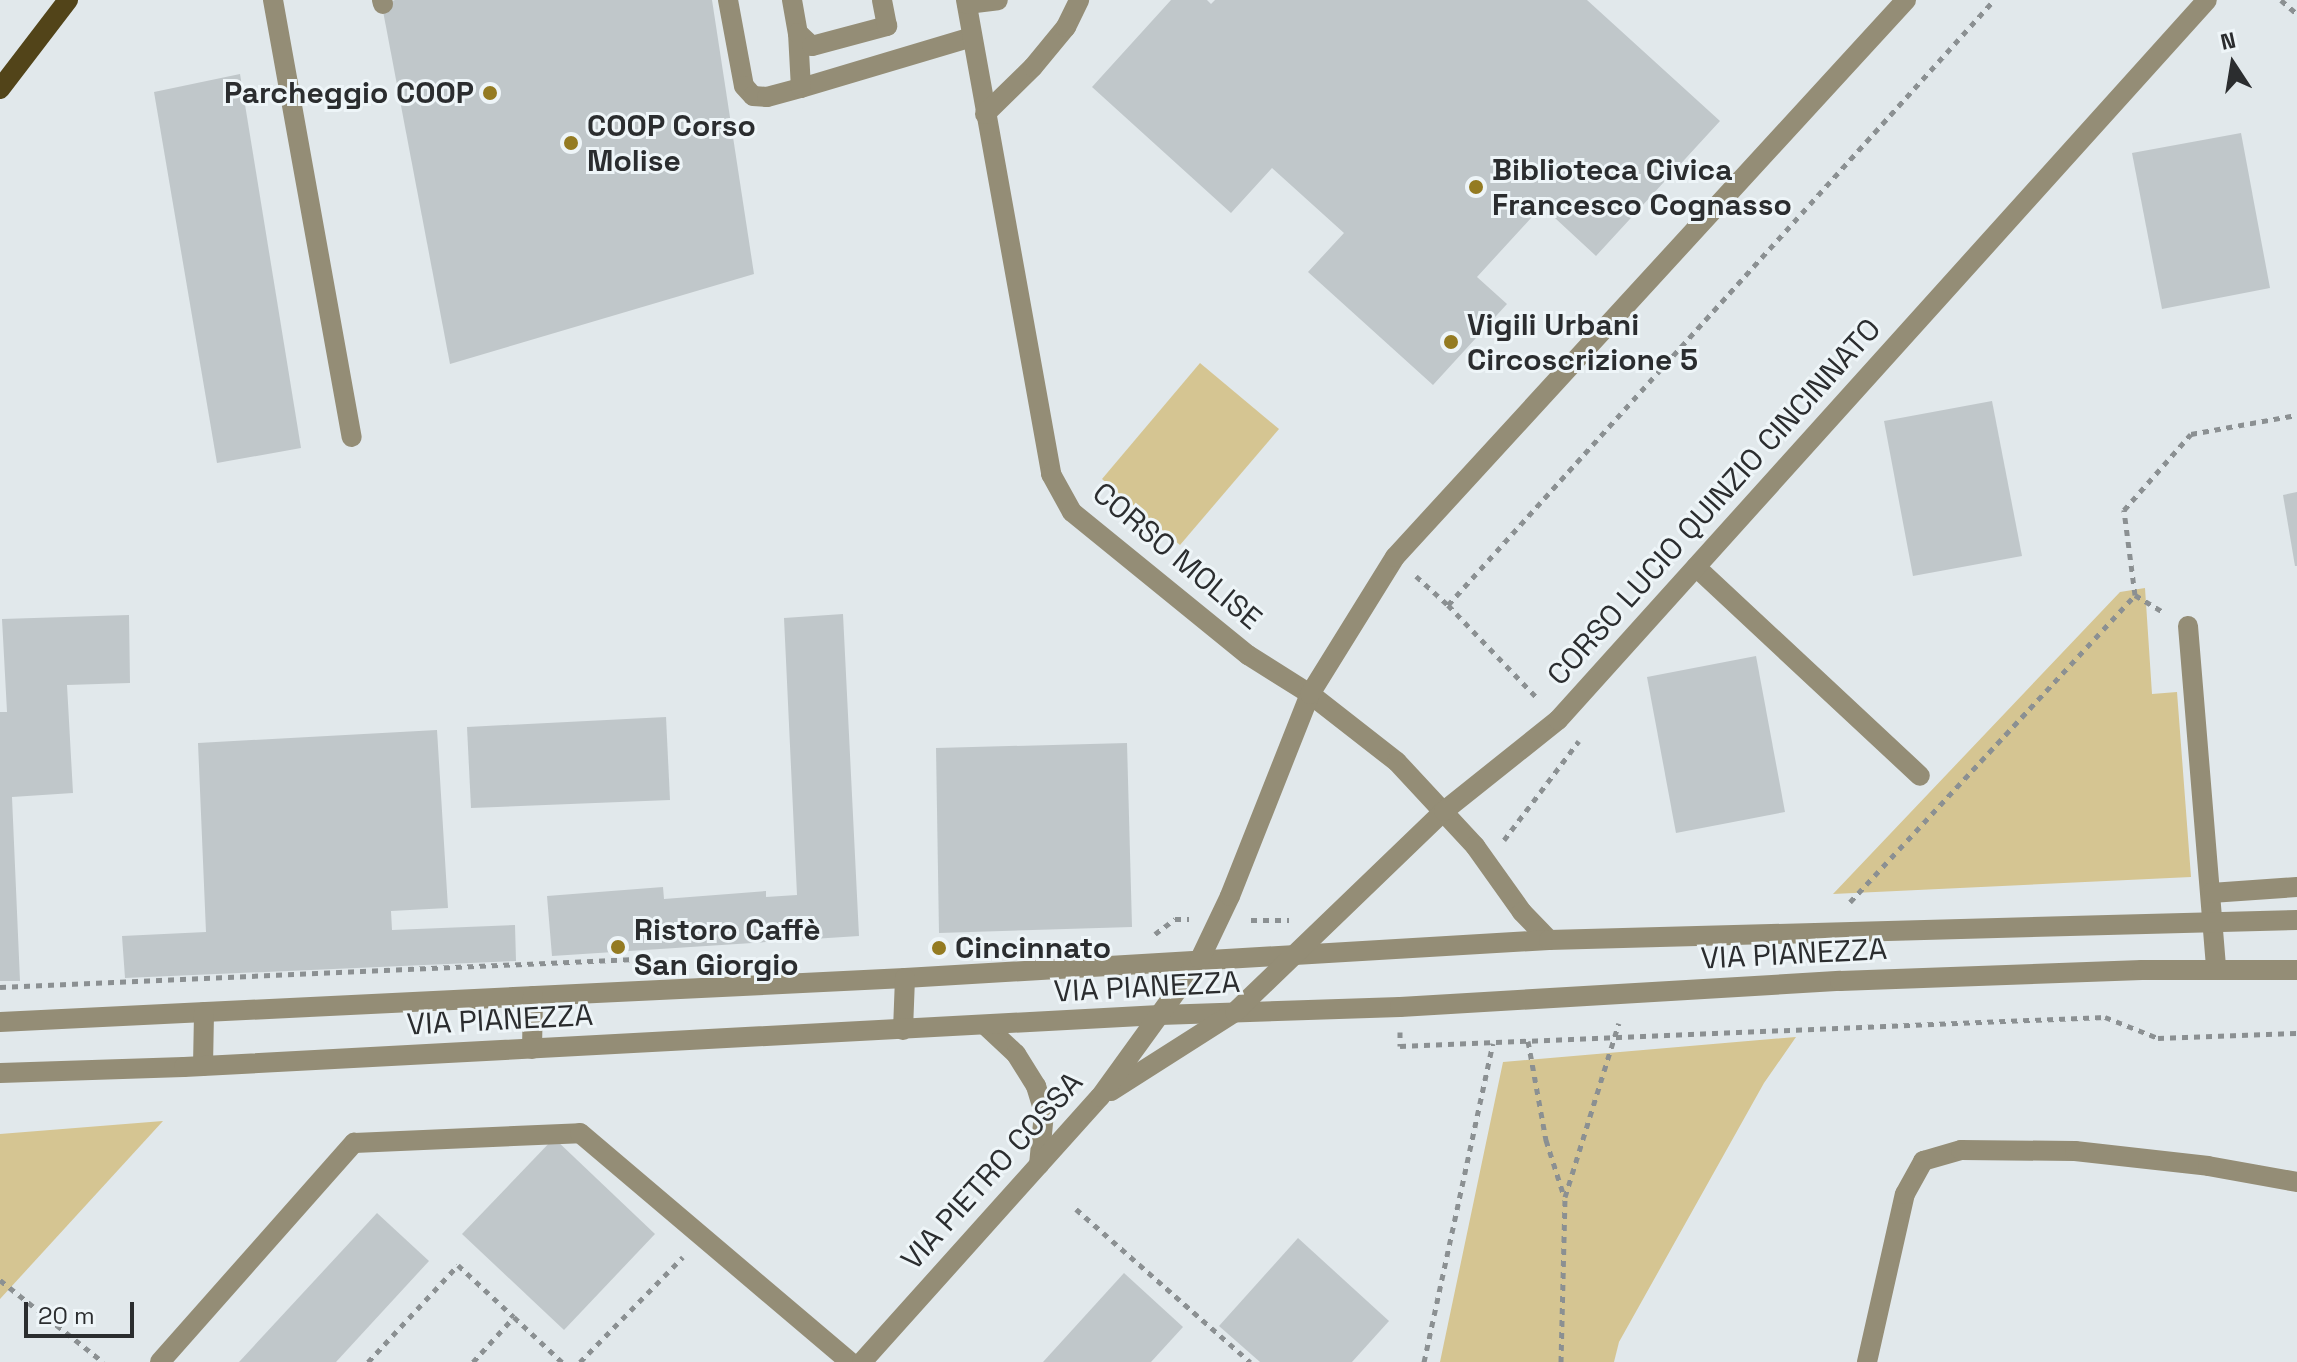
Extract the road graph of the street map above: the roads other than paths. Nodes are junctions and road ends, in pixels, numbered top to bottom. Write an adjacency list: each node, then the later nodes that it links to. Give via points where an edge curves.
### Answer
1 (68, 0): 14 (main road)
2 (273, 0): 16 (street)
3 (728, 0): 13 (street, via 747,91 767,97)
4 (792, 0): 11 (street)
5 (882, 0): 11 (street, via 887,26 812,46)
6 (998, 0): 10 (street)
7 (1079, 0): 15 (street, via 1066,27)
8 (1906, 0): 19 (street, via 1395,557)
9 (2207, 0): 17 (street, CORSO LUCIO QUINZIO CINCINNATO)
10 (966, 2): 12 (street, CORSO MOLISE)
11 (798, 33): 13 (street)
12 (972, 37): 13 (street); 15 (street, CORSO MOLISE)
13 (801, 88)
14 (0, 89)
15 (985, 114): 19 (street, CORSO MOLISE, via 1051,474 1072,512 1248,655)
16 (352, 437)
17 (1696, 567): 20 (street); 21 (street, CORSO LUCIO QUINZIO CINCINNATO, via 1558,720)
18 (2188, 626): 23 (street)
19 (1310, 694): 21 (street, CORSO MOLISE, via 1397,762); 28 (street)
20 (1920, 776)
21 (1444, 811): 26 (street, CORSO MOLISE); 27 (street, CORSO LUCIO QUINZIO CINCINNATO)
22 (2297, 887): 23 (street)
23 (2211, 893): 24 (street)
24 (2214, 920): 25 (street, VIA PIANEZZA); 26 (street, VIA PIANEZZA); 29 (street)
25 (2297, 920)
26 (1549, 940): 27 (street, VIA PIANEZZA)
27 (1298, 953): 28 (street, VIA PIANEZZA); 34 (street, CORSO LUCIO QUINZIO CINCINNATO)
28 (1200, 959): 31 (street, VIA PIANEZZA); 35 (street)
29 (2216, 970): 30 (street, VIA PIANEZZA); 34 (street, VIA PIANEZZA, via 1628,991)
30 (2297, 970)
31 (905, 978): 32 (street, VIA PIANEZZA); 38 (street)
32 (533, 996): 33 (street, VIA PIANEZZA); 39 (street)
33 (204, 1012): 36 (street, VIA PIANEZZA); 40 (street)
34 (1235, 1012): 35 (street, VIA PIANEZZA); 42 (street, CORSO LUCIO QUINZIO CINCINNATO)
35 (1160, 1015): 37 (street, VIA PIANEZZA); 42 (street, VIA PIETRO COSSA)
36 (0, 1022)
37 (986, 1026): 38 (street, VIA PIANEZZA); 43 (street, via 1016,1054 1036,1086 1044,1113)
38 (903, 1030): 39 (street, VIA PIANEZZA)
39 (532, 1049): 40 (street, VIA PIANEZZA)
40 (203, 1066): 41 (street, VIA PIANEZZA)
41 (0, 1073)
42 (1100, 1097): 43 (street, VIA PIETRO COSSA)
43 (1039, 1165): 47 (street, VIA PIETRO COSSA)
44 (2297, 1182): 48 (street, via 2075,1151 1961,1150 1923,1161 1905,1194)
45 (160, 1362): 46 (street, via 354,1143 580,1133)
46 (850, 1362)
47 (862, 1362)
48 (1867, 1362)

